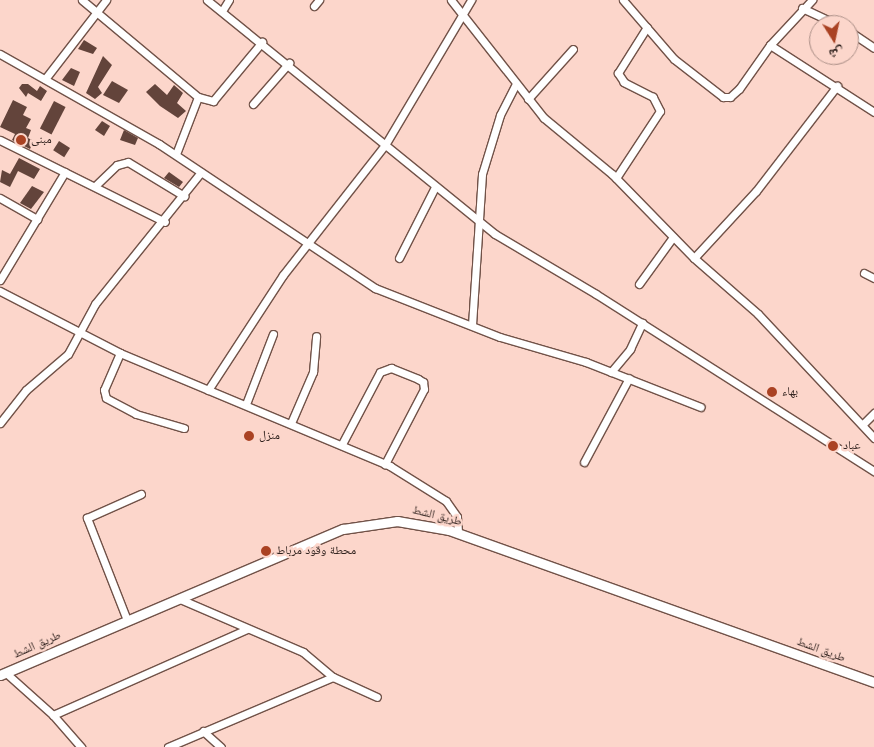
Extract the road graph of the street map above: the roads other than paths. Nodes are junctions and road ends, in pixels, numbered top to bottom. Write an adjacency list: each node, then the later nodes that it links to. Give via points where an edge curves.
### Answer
1 (82, 0): 10 (street)
2 (106, 0): 10 (street)
3 (207, 0): 11 (street)
4 (229, 0): 11 (street)
5 (451, 0): 12 (street)
6 (471, 0): 12 (street)
7 (623, 0): 14 (street)
8 (812, 0): 9 (street)
9 (802, 8): 13 (street); 17 (street)
10 (97, 11): 22 (street); 25 (street)
11 (222, 11): 16 (street)
12 (463, 15): 23 (street); 30 (street)
13 (817, 15)
14 (647, 27): 17 (street, via 674,59 723,97 730,97 739,89); 34 (street, via 618,73 624,82 653,98 660,110)
15 (859, 38): 18 (street)
16 (262, 42): 21 (street); 25 (street, via 213,101)
17 (770, 46): 24 (street)
18 (874, 48)
19 (573, 49): 26 (street)
20 (0, 54): 22 (street)
21 (289, 63): 27 (street); 30 (street)
22 (45, 80): 31 (street)
23 (516, 84): 26 (street); 41 (street, via 500,114 483,167)
24 (837, 86): 28 (street); 45 (street, via 762,184)
25 (198, 97): 31 (street)
26 (528, 99): 34 (street, via 544,118)
27 (253, 104)
28 (874, 112)
29 (0, 140): 32 (street)
30 (385, 144): 36 (street); 43 (street)
31 (176, 154): 33 (street)
32 (65, 172): 35 (street); 39 (street)
33 (201, 172): 37 (street); 43 (street)
34 (616, 178): 42 (street)
35 (95, 186): 37 (street, via 116,166 128,162); 40 (street)
36 (435, 187): 41 (street); 44 (street)
37 (184, 196): 40 (street)
38 (0, 198): 39 (street)
39 (37, 219): 48 (street)
40 (165, 222): 53 (street, via 97,302)
41 (479, 222): 51 (street); 52 (street)
42 (673, 237): 45 (street); 49 (street)
43 (308, 245): 52 (street, via 376,288); 59 (street, via 258,311)
44 (398, 258)
45 (694, 258): 65 (street, via 778,334)
46 (864, 273): 47 (street)
47 (874, 278)
48 (0, 280)
49 (639, 284)
50 (0, 291): 53 (street)
51 (642, 322): 57 (street, via 630,349); 71 (street)
52 (472, 325): 57 (street)
53 (80, 333): 56 (street); 64 (street, via 68,354 18,398)
54 (273, 334): 60 (street)
55 (316, 336): 63 (street, via 313,372)
56 (120, 353): 59 (street); 66 (street, via 104,390 106,398 136,414)
57 (612, 372): 58 (street)
58 (629, 378): 61 (street); 69 (street)
59 (208, 390): 60 (street)
60 (246, 404): 63 (street)
61 (701, 406)
62 (874, 412): 65 (street)
63 (291, 423): 68 (street)
64 (0, 424)
65 (863, 424): 67 (street)
66 (184, 428)
67 (874, 438)
68 (342, 444): 70 (street); 70 (street, via 380,372 392,368 418,379 424,388)
69 (584, 462)
70 (385, 464): 73 (street, via 446,501 457,517)
71 (874, 470)
72 (141, 494): 75 (street, via 87,518)
73 (458, 533): 74 (main road, طريق الشط, via 408,521 356,526); 79 (main road, طريق الشط)
74 (180, 599): 75 (main road, طريق الشط); 76 (street)
75 (126, 620): 77 (main road, طريق الشط)
76 (247, 629): 78 (street, via 303,652); 81 (street)
77 (3, 674): 81 (street)
78 (333, 677): 80 (street); 82 (street)
79 (874, 682)
80 (377, 697)
81 (54, 715): 83 (street)
82 (203, 731): 84 (street); 85 (street)
83 (81, 747)
84 (168, 747)
85 (221, 747)

